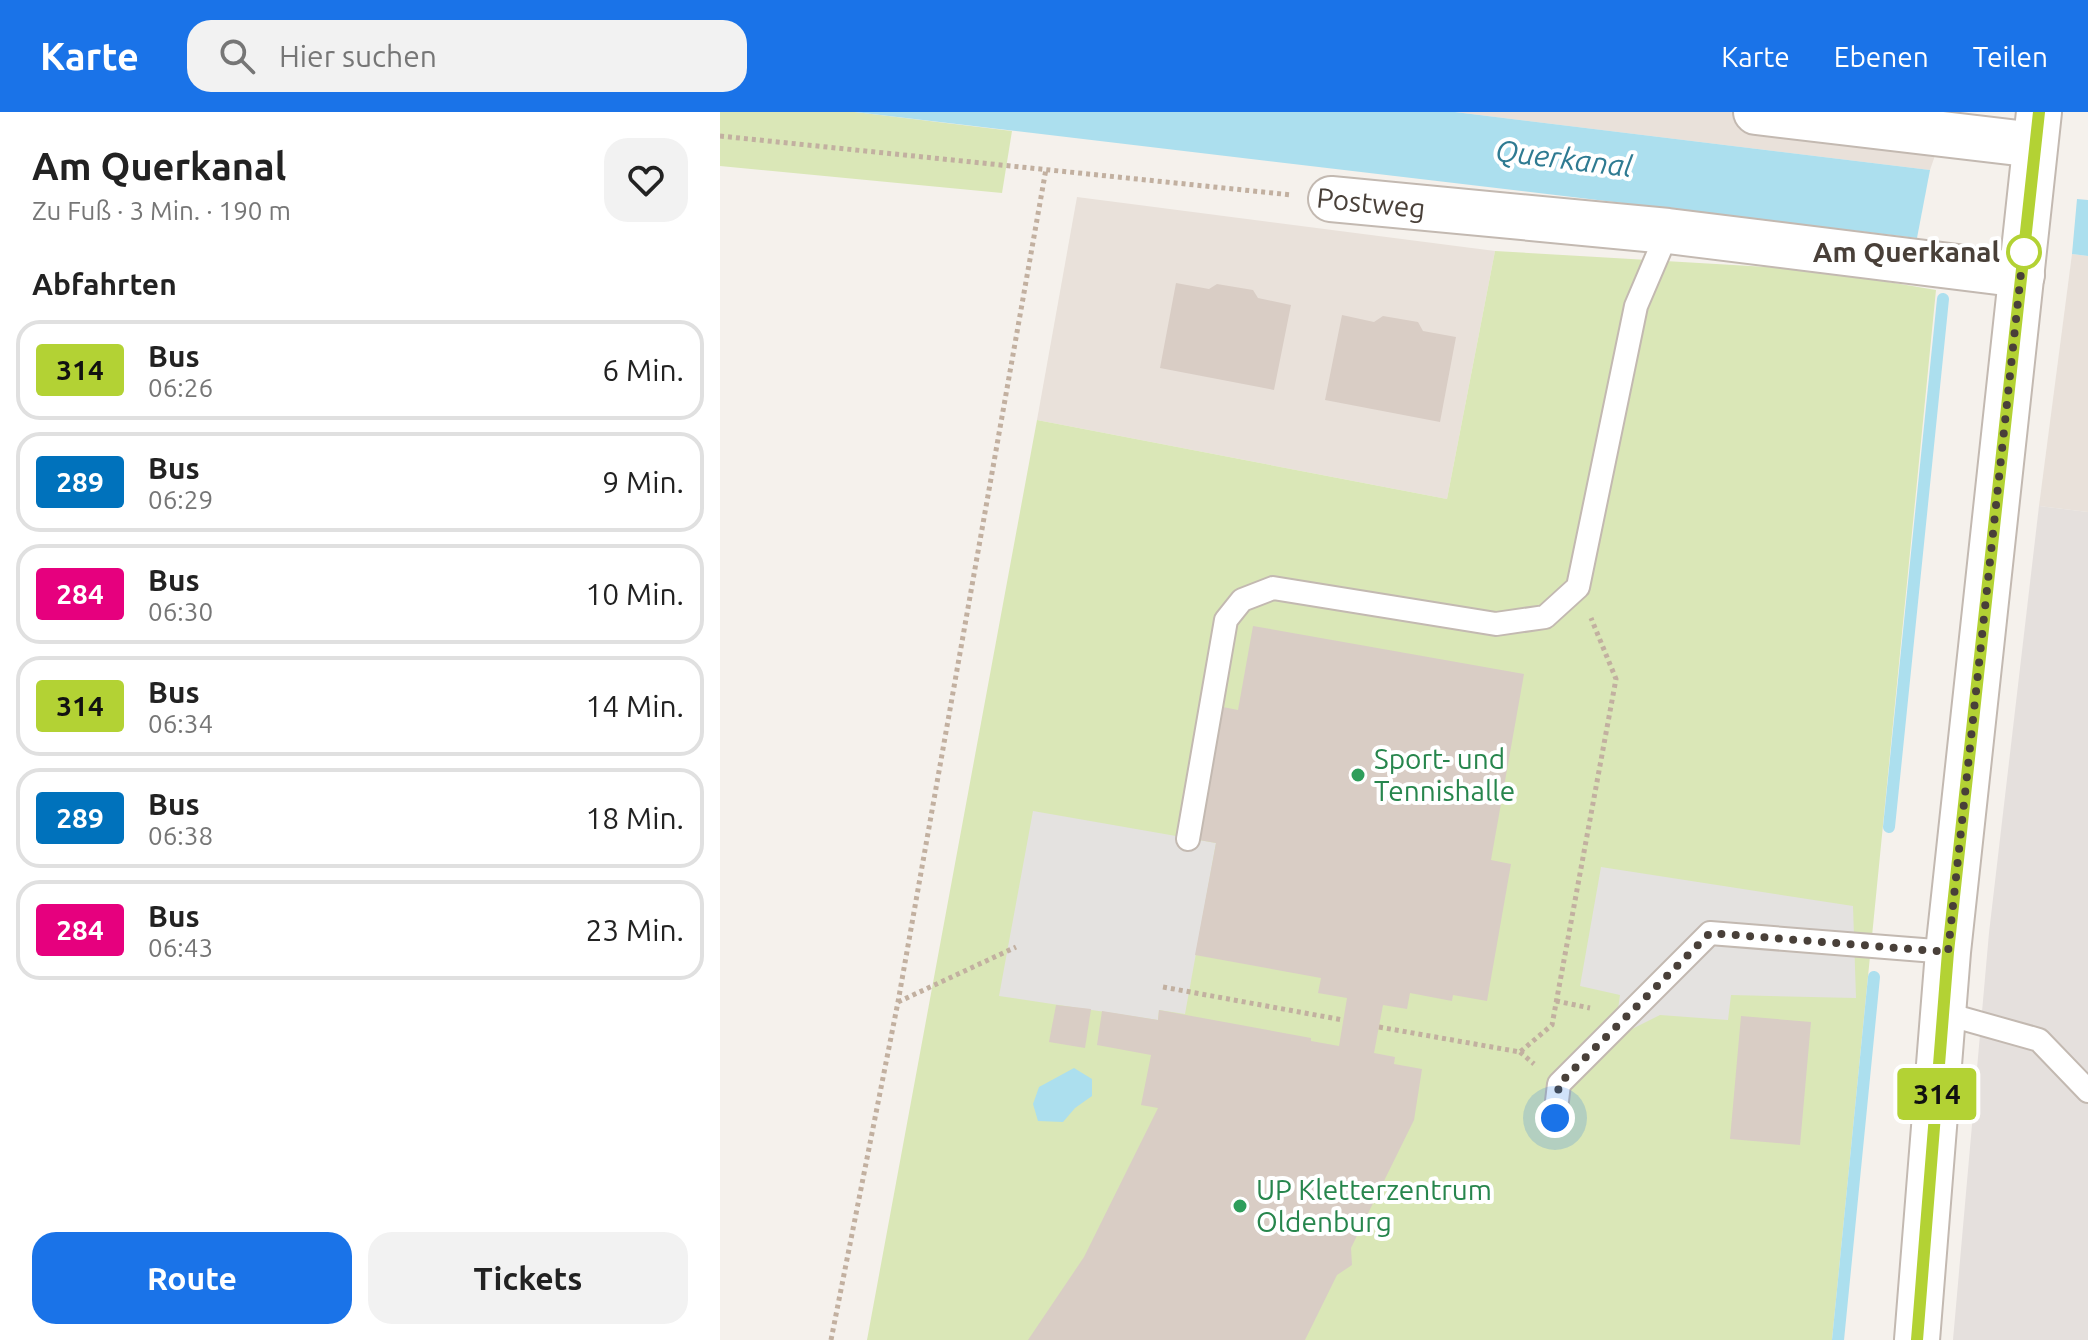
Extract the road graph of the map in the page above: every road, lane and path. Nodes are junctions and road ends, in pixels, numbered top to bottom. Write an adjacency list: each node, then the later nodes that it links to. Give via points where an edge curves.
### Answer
1 (1756, 112): 2 (street)
2 (2037, 128): 7 (street)
3 (720, 136): 4 (path, Postweg)
4 (1046, 169): 5 (path, Postweg); 13 (path)
5 (1331, 199): 6 (street, Postweg)
6 (1668, 231): 7 (street, Postweg); 8 (lane, via 1636,306)
7 (2022, 275): 11 (street)
8 (1578, 587): 9 (lane, via 1545,617 1496,624 1273,588 1242,600 1226,620); 16 (path, via 1616,679 1552,1025 1520,1052)
9 (1188, 839)
10 (1016, 947): 13 (path)
11 (1948, 952): 14 (street); 18 (lane, via 1710,933 1559,1084)
12 (1163, 987): 15 (path)
13 (898, 1002): 19 (path)
14 (1943, 1013): 17 (lane, via 2039,1040); 20 (street)
15 (1343, 1020)
16 (1379, 1027)
17 (2088, 1091)
18 (1555, 1118)
19 (831, 1340)
20 (1917, 1340)

